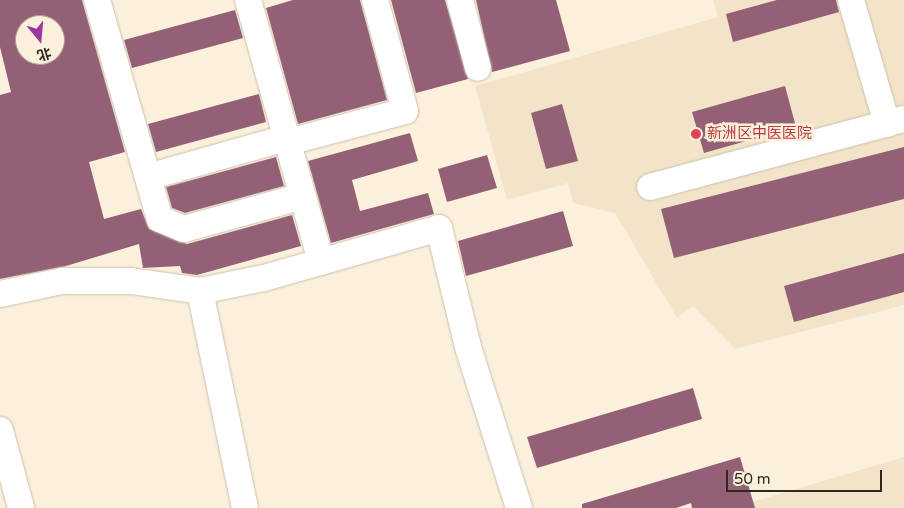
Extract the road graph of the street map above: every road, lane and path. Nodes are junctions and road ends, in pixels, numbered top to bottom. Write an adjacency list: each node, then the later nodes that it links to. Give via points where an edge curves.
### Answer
1 (97, 0): 9 (street)
2 (248, 0): 8 (street)
3 (375, 0): 8 (street, via 405,111)
4 (460, 0): 6 (street)
5 (851, 0): 7 (street)
6 (478, 68)
7 (895, 121): 10 (street)
8 (287, 140): 9 (street); 11 (street)
9 (148, 177): 11 (street, via 160,219 184,229)
10 (650, 187)
11 (303, 196): 12 (street)
12 (321, 262): 13 (street); 18 (street, via 439,228 468,347)
13 (200, 291): 14 (street, via 131,280 62,281); 17 (street)
14 (0, 294)
15 (0, 430): 16 (street)
16 (21, 508)
17 (245, 508)
18 (518, 508)

